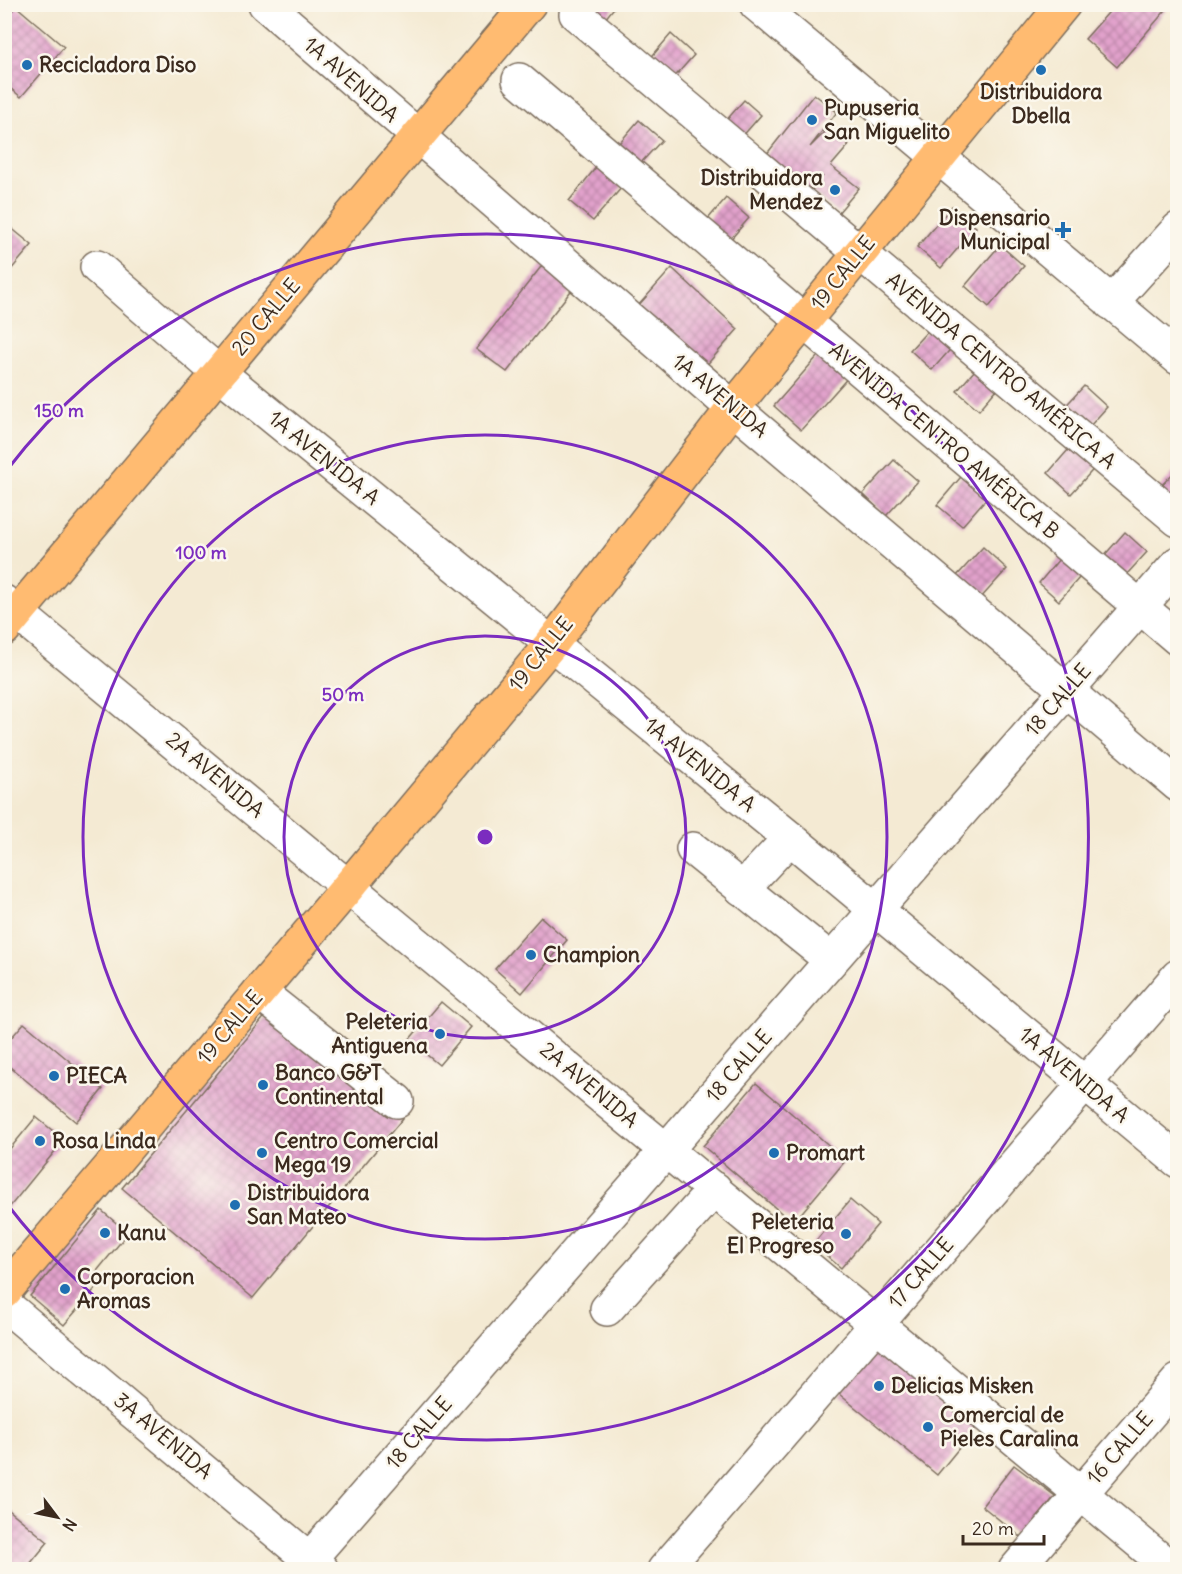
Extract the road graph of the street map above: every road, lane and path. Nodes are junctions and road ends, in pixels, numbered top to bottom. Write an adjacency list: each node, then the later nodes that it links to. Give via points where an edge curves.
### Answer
1 (265, 4): 7 (street, 1A AVENIDA)
2 (529, 4): 7 (main road, 20 CALLE)
3 (756, 4): 8 (street)
4 (1064, 4): 8 (main road, 19 CALLE)
5 (576, 14): 10 (street, AVENIDA CENTRO AMÉRICA A)
6 (519, 81): 13 (street, AVENIDA CENTRO AMÉRICA B)
7 (417, 137): 15 (main road, 20 CALLE); 16 (street, 1A AVENIDA)
8 (938, 158): 10 (main road, 19 CALLE); 12 (street)
9 (1178, 230): 12 (street)
10 (860, 253): 13 (main road, 19 CALLE); 17 (street, AVENIDA CENTRO AMÉRICA A)
11 (97, 267): 15 (street, 1A AVENIDA A)
12 (1111, 303): 14 (street)
13 (803, 322): 16 (main road, 19 CALLE); 19 (street, AVENIDA CENTRO AMÉRICA B)
14 (1178, 358)
15 (219, 373): 20 (main road, 20 CALLE); 22 (street, 1A AVENIDA A)
16 (733, 408): 22 (main road, 19 CALLE); 23 (street, 1A AVENIDA)
17 (1178, 520)
18 (1178, 563): 19 (street, 18 CALLE)
19 (1140, 607): 21 (street, AVENIDA CENTRO AMÉRICA B); 23 (street, 18 CALLE)
20 (9, 615): 27 (street, 2A AVENIDA)
21 (1178, 639)
22 (552, 643): 25 (street, 1A AVENIDA A); 27 (main road, 19 CALLE)
23 (1067, 691): 24 (street, 1A AVENIDA); 29 (street, 18 CALLE)
24 (1178, 785)
25 (790, 838): 28 (street); 29 (street, 1A AVENIDA A)
26 (693, 849): 28 (street)
27 (349, 886): 32 (main road, 19 CALLE); 35 (street, 2A AVENIDA)
28 (742, 889): 30 (street)
29 (876, 909): 30 (street, 18 CALLE); 33 (street, 1A AVENIDA A)
30 (831, 960): 35 (street, 18 CALLE)
31 (1178, 976): 33 (street, 17 CALLE)
32 (259, 992): 34 (street); 38 (main road, 19 CALLE)
33 (1085, 1083): 36 (street, 1A AVENIDA A); 41 (street, 17 CALLE)
34 (397, 1101)
35 (666, 1149): 37 (street, 2A AVENIDA); 44 (street, 18 CALLE)
36 (1178, 1161)
37 (715, 1189): 40 (street); 41 (street, 2A AVENIDA)
38 (4, 1292)
39 (4, 1304): 44 (street, 3A AVENIDA)
40 (607, 1308)
41 (878, 1323): 43 (street, 2A AVENIDA); 45 (street, 17 CALLE)
42 (1178, 1381): 43 (street, 16 CALLE)
43 (1080, 1494): 46 (street, 16 CALLE); 47 (street, 2A AVENIDA)
44 (310, 1566)
45 (664, 1569)
46 (1015, 1569)
47 (1173, 1569)

